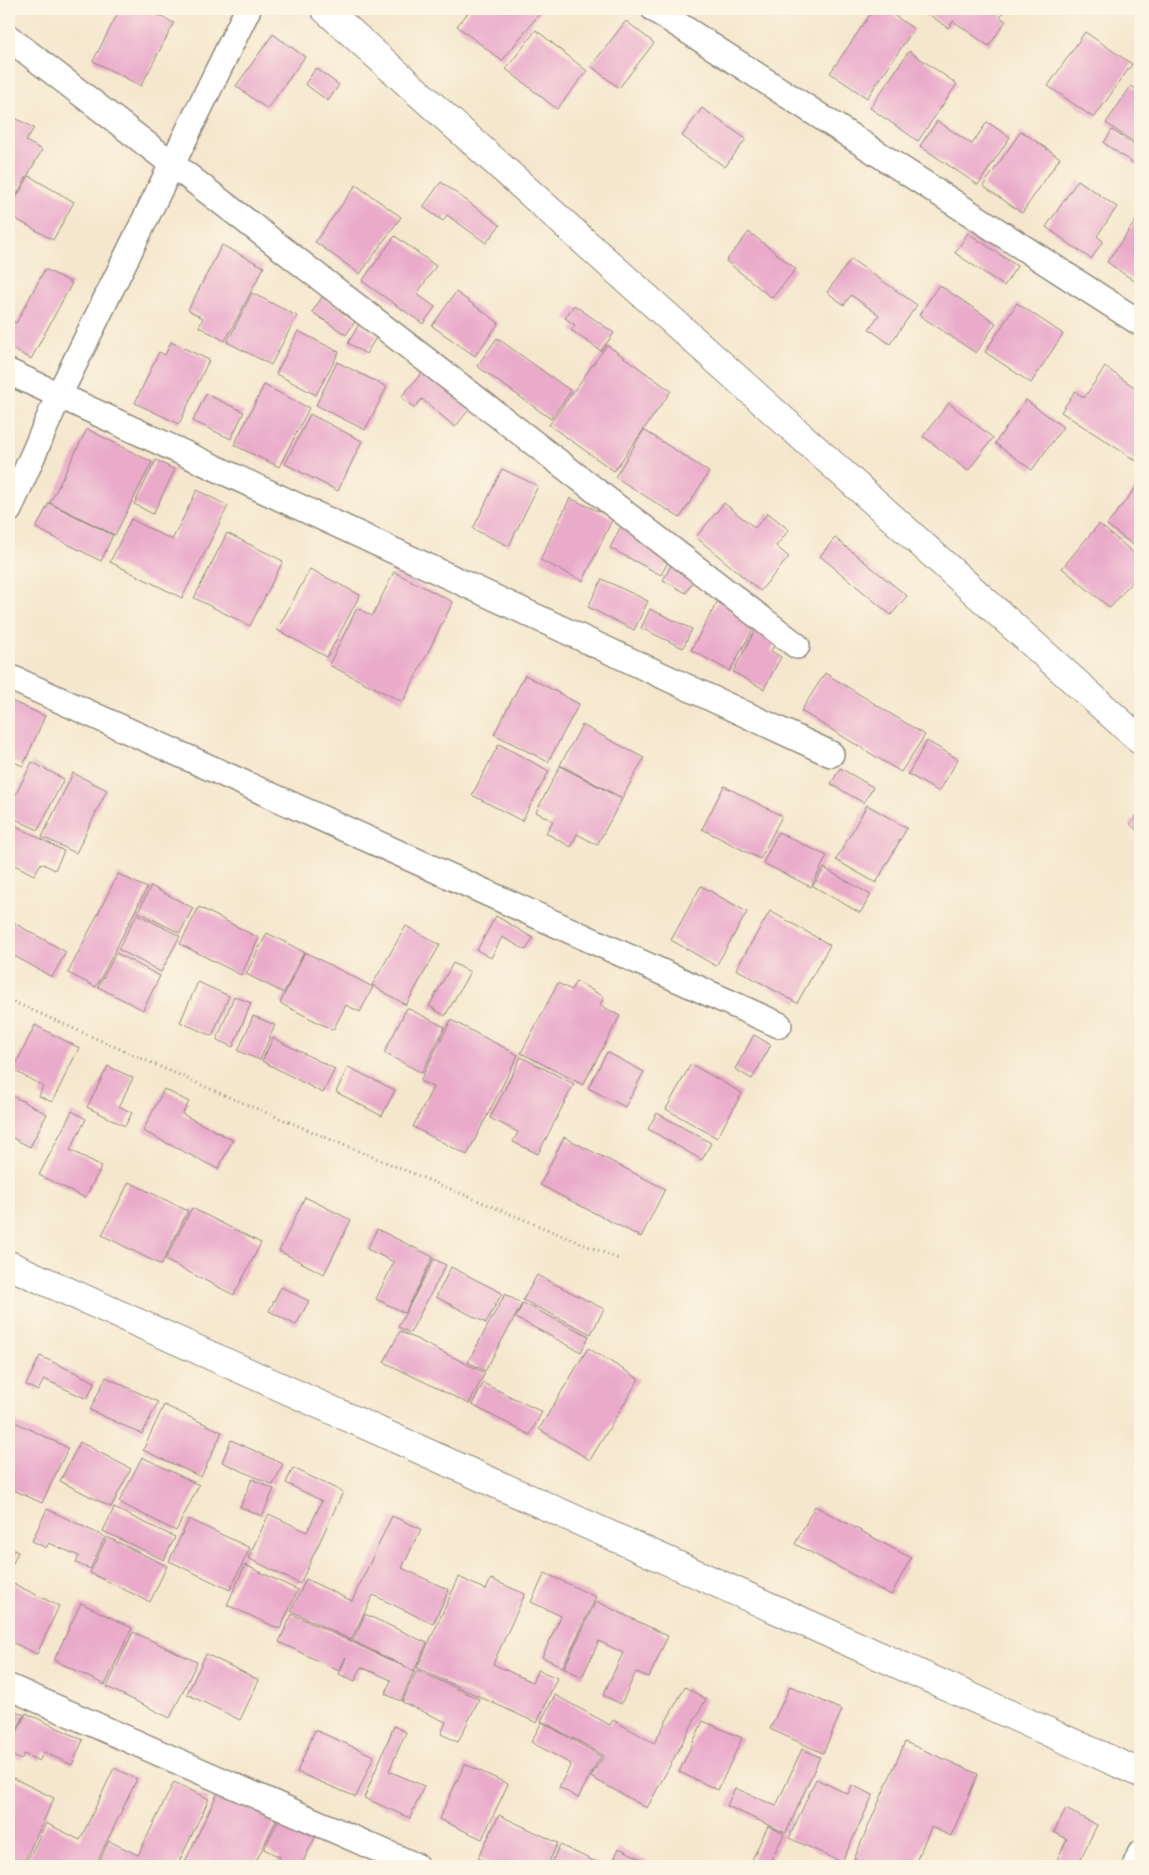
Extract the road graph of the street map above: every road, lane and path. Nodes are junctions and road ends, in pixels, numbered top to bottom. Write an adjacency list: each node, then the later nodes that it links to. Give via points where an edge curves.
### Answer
1 (248, 9): 5 (street)
2 (325, 9): 12 (street)
3 (654, 9): 6 (street)
4 (9, 38): 5 (street)
5 (172, 164): 8 (street); 10 (street)
6 (1140, 324)
7 (9, 372): 8 (street)
8 (59, 395): 9 (street); 13 (street)
9 (9, 510)
10 (797, 646)
11 (9, 677): 15 (street)
12 (1140, 740)
13 (831, 754)
14 (9, 1000): 16 (path, via 231,1098)
15 (779, 1025)
16 (619, 1259)
17 (9, 1265): 19 (street)
18 (9, 1686): 21 (street)
19 (1140, 1773)
20 (1140, 1854): 22 (street)
21 (416, 1866)
22 (1135, 1866)

